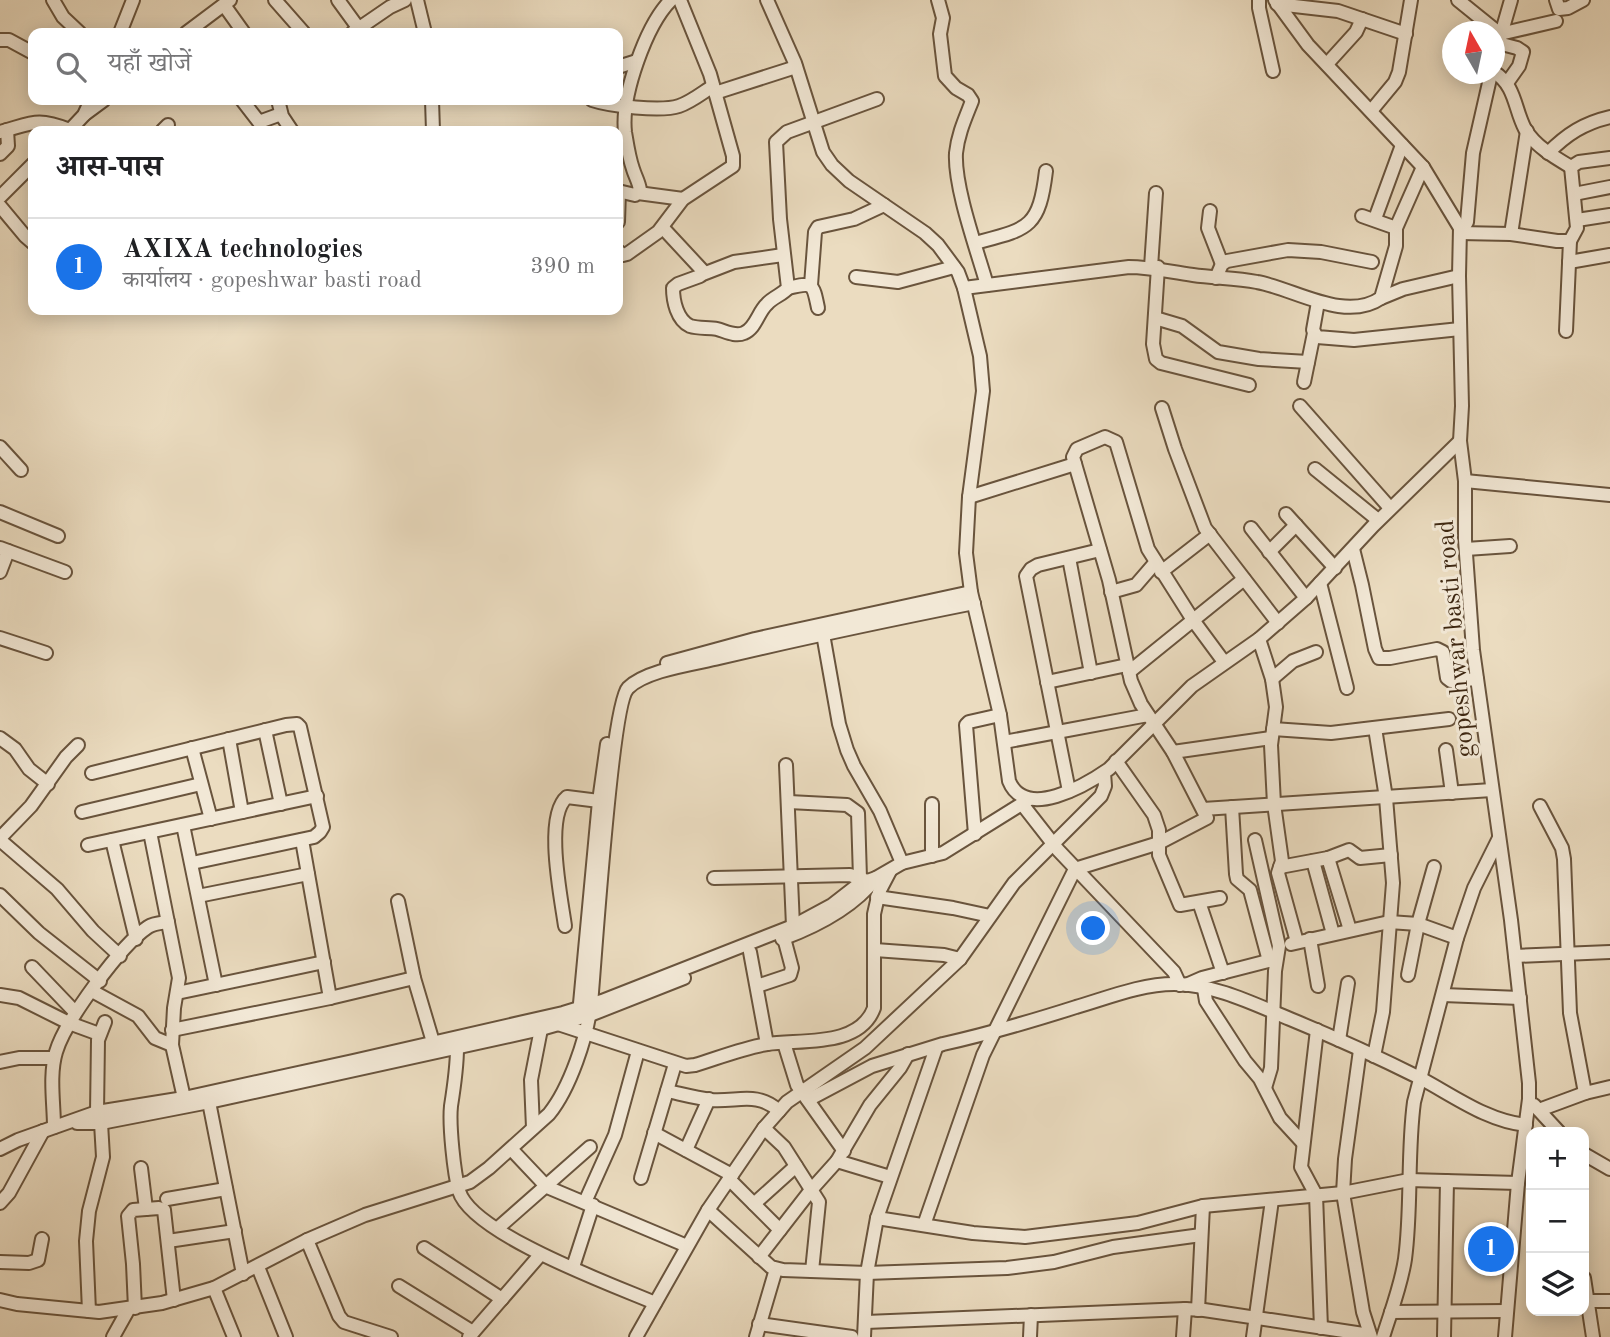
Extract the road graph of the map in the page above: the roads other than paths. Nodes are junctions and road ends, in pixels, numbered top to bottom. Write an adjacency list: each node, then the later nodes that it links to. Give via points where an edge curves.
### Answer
1 (53, 0): 23 (street)
2 (133, 0): 24 (street)
3 (275, 0): 27 (street)
4 (338, 0): 28 (street)
5 (405, 0): 29 (street)
6 (417, 0): 30 (street)
7 (680, 0): 43 (street)
8 (767, 0): 39 (street)
9 (938, 0): 91 (street, via 945,76 972,101 958,139 956,168)
10 (1259, 0): 40 (street)
11 (1411, 0): 31 (street)
12 (1458, 0): 20 (street)
13 (1511, 0): 21 (street)
14 (1556, 0): 15 (street, via 1563,10)
15 (1583, 0)
16 (227, 2): 25 (street); 26 (street)
17 (1276, 2): 19 (street); 37 (street)
18 (664, 3): 36 (street)
19 (1362, 19): 31 (street); 37 (street)
20 (1480, 21)
21 (1505, 21)
22 (1556, 21): 32 (street)
23 (74, 28)
24 (122, 28)
25 (196, 28)
26 (241, 28)
27 (300, 28)
28 (356, 28)
29 (363, 28)
30 (424, 28)
31 (1406, 34): 52 (street, via 1395,82)
32 (1505, 37)
33 (0, 40): 35 (street)
34 (1505, 42): 41 (street, via 1523,52)
35 (28, 50)
36 (637, 61): 38 (street); 51 (street)
37 (1327, 64): 52 (street)
38 (623, 65)
39 (796, 66): 43 (street); 55 (street)
40 (1273, 71)
41 (1507, 83): 62 (street)
42 (1490, 84): 87 (street, gopeshwar basti road, via 1473,153 1467,222)
43 (714, 90): 51 (street, via 677,107); 77 (street, via 733,166)
44 (877, 99): 55 (street)
45 (86, 105): 56 (street)
46 (97, 105): 56 (street)
47 (245, 105): 57 (street)
48 (279, 105): 53 (street)
49 (432, 105): 60 (street)
50 (617, 105): 51 (street)
51 (627, 107): 73 (street, via 625,130)
52 (1371, 111): 63 (street)
53 (281, 114): 58 (street); 59 (street)
54 (1610, 117): 64 (street, via 1583,125)
55 (812, 123): 78 (street, via 832,165); 93 (street, via 776,142)
56 (70, 125): 61 (street, via 38,121)
57 (259, 126)
58 (262, 126)
59 (289, 126)
60 (433, 126)
61 (4, 131): 65 (street, via 8,146)
62 (1527, 131): 64 (street); 88 (street)
63 (1402, 145): 67 (street); 83 (street)
64 (1548, 153): 68 (street)
65 (0, 154)
66 (1610, 158): 68 (street)
67 (1423, 167): 86 (street); 87 (street)
68 (1571, 167): 75 (street)
69 (28, 169): 76 (street)
70 (1046, 171): 91 (street, via 1042,200 1027,224)
71 (1610, 187): 75 (street)
72 (623, 192): 73 (street)
73 (638, 193): 77 (street)
74 (1156, 193): 99 (street)
75 (1574, 194): 84 (street)
76 (0, 197)
77 (684, 199): 85 (street)
78 (884, 205): 98 (street, via 939,245); 104 (street, via 854,219 818,227)
79 (0, 206): 89 (street)
80 (1210, 211): 97 (street, via 1208,228)
81 (1610, 215): 84 (street)
82 (1362, 216): 86 (street)
83 (1376, 216)
84 (1577, 220): 90 (street)
85 (663, 228): 92 (street); 100 (street)
86 (1396, 228): 108 (street, via 1396,246)
87 (1460, 230): 88 (street); 101 (street, gopeshwar basti road)
88 (1511, 234): 90 (street)
89 (28, 239)
90 (1570, 241): 95 (street)
91 (975, 243): 105 (street)
92 (623, 255)
93 (783, 255): 100 (street, via 734,262); 106 (street)
94 (1610, 255): 95 (street)
95 (1569, 261): 113 (street)
96 (1372, 262): 97 (street, via 1279,250)
97 (1222, 264): 103 (street)
98 (954, 267): 102 (street, via 898,282); 107 (street)
99 (1154, 267): 103 (street); 105 (street); 111 (street)
100 (703, 274): 106 (street, via 673,288 677,312 690,326 735,335 750,329 769,302)
101 (1458, 276): 108 (street); 112 (street, gopeshwar basti road)
102 (856, 277)
103 (1216, 278): 109 (street, via 1258,282)
104 (811, 285): 106 (street); 110 (street)
105 (987, 285): 107 (street)
106 (788, 288)
107 (964, 288): 127 (street, via 983,391)
108 (1381, 298): 109 (street, via 1346,306)
109 (1318, 302): 114 (street)
110 (818, 308)
111 (1155, 318): 115 (street, via 1182,326 1218,352); 117 (street, via 1153,353 1161,363)
112 (1460, 329): 114 (street, via 1353,340); 120 (street, gopeshwar basti road)
113 (1566, 331)
114 (1314, 333): 115 (street)
115 (1308, 362): 116 (street)
116 (1304, 382)
117 (1249, 385)
118 (1300, 407): 128 (street)
119 (1162, 408): 134 (street, via 1196,509)
120 (1460, 441): 125 (street, gopeshwar basti road); 128 (street)
121 (0, 447): 124 (street)
122 (1075, 464): 127 (street); 140 (street); 143 (street, via 1077,449 1105,437 1116,442)
123 (1315, 469): 131 (street)
124 (22, 470)
125 (1465, 481): 126 (street); 138 (street, gopeshwar basti road)
126 (1610, 495)
127 (969, 497): 150 (street, via 966,553)
128 (1390, 508): 131 (street)
129 (0, 512): 135 (street)
130 (1286, 514): 132 (street)
131 (1378, 520): 137 (street)
132 (1296, 525): 141 (street); 144 (street)
133 (1251, 528): 141 (street)
134 (1210, 534): 143 (street); 147 (street)
135 (58, 536)
136 (1510, 546): 138 (street)
137 (1353, 549): 144 (street); 162 (street, via 1379,658 1437,649 1445,656 1447,678)
138 (1466, 549): 162 (street, gopeshwar basti road)
139 (4, 550): 145 (street); 146 (street)
140 (1100, 550): 142 (street); 149 (street)
141 (1269, 552): 151 (street)
142 (1069, 558): 161 (street); 164 (street, via 1038,565 1026,576)
143 (1158, 567): 149 (street, via 1136,585); 152 (street)
144 (1335, 568): 148 (street)
145 (0, 572)
146 (65, 572)
147 (1244, 579): 152 (street); 153 (street)
148 (1320, 583): 151 (street); 165 (street)
149 (1111, 592): 160 (street)
150 (972, 597): 154 (street); 166 (street); 192 (street, via 755,639 642,671 621,684 614,697)
151 (1306, 598): 153 (street)
152 (1193, 620): 159 (street); 160 (street)
153 (1278, 623): 156 (street)
154 (823, 634): 220 (street, via 847,750); 272 (street, via 665,671 638,681 624,694)
155 (0, 638): 158 (street)
156 (1259, 639): 159 (street); 163 (street)
157 (1316, 652): 163 (street, via 1293,661)
158 (46, 653)
159 (1224, 663): 167 (street)
160 (1128, 668): 161 (street); 167 (street)
161 (1091, 673): 164 (street)
162 (1477, 679): 187 (street, gopeshwar basti road)
163 (1272, 680): 173 (street, via 1276,707)
164 (1047, 682): 172 (street)
165 (1347, 688)
166 (1000, 715): 176 (street); 206 (street, via 966,725)
167 (1150, 719): 172 (street); 180 (street); 181 (street)
168 (1449, 719): 170 (street)
169 (0, 726): 174 (street)
170 (1375, 728): 173 (street); 191 (street)
171 (265, 730): 175 (street); 190 (street, via 294,723 300,727); 195 (street)
172 (1058, 732): 176 (street); 188 (street)
173 (1272, 734): 180 (street); 197 (street)
174 (0, 736): 185 (street)
175 (229, 739): 178 (street); 202 (street)
176 (1004, 742): 194 (street, via 1009,781)
177 (78, 745): 185 (street)
178 (192, 748): 183 (street); 186 (street)
179 (1447, 750): 189 (street)
180 (1173, 752): 200 (street)
181 (1116, 761): 184 (street); 213 (street, via 1154,815)
182 (786, 765): 193 (street)
183 (92, 773)
184 (1104, 773): 188 (street); 212 (street, via 1105,791)
185 (48, 784): 208 (street)
186 (201, 784): 201 (street); 203 (street)
187 (1492, 790): 189 (street); 207 (street, gopeshwar basti road)
188 (1069, 791): 194 (street)
189 (1452, 793): 191 (street)
190 (317, 796): 195 (street); 210 (street, via 323,827 314,837)
191 (1387, 798): 197 (street); 215 (street)
192 (599, 801): 239 (street, via 567,797 559,806 555,840); 272 (street)
193 (789, 802): 226 (street); 228 (street, via 855,809)
194 (1025, 802): 206 (street); 212 (street)
195 (281, 804): 202 (street)
196 (932, 804): 216 (street)
197 (1274, 804): 199 (street); 221 (street)
198 (1540, 806): 250 (street, via 1562,848)
199 (1232, 807): 200 (street); 252 (street, via 1237,879 1250,890)
200 (1203, 809): 213 (street, via 1205,821)
201 (82, 812)
202 (242, 812): 203 (street)
203 (211, 819): 204 (street)
204 (183, 825): 205 (street); 219 (street)
205 (150, 832): 209 (street); 236 (street)
206 (975, 834): 216 (street)
207 (1499, 838): 244 (street, via 1474,888); 253 (street, gopeshwar basti road)
208 (0, 839): 251 (street, via 57,889)
209 (112, 840): 214 (street); 245 (street)
210 (302, 840): 219 (street); 225 (street)
211 (1255, 840): 252 (street)
212 (1052, 844): 223 (street); 235 (street)
213 (1159, 844): 223 (street); 234 (street, via 1177,901 1184,906)
214 (88, 845)
215 (1391, 855): 217 (street, via 1360,858 1349,850); 237 (street)
216 (932, 856): 220 (street)
217 (1328, 858): 218 (street); 241 (street)
218 (1312, 861): 221 (street); 242 (street)
219 (192, 863): 230 (street)
220 (902, 863): 224 (street)
221 (1280, 867): 246 (street, via 1279,877)
222 (1434, 867): 238 (street)
223 (1075, 869): 262 (street); 280 (street)
224 (890, 872): 228 (street); 231 (street)
225 (308, 874): 230 (street); 255 (street)
226 (792, 876): 227 (street); 228 (street); 240 (street)
227 (714, 878)
228 (868, 879): 240 (street); 243 (street, via 866,891 837,913)
229 (0, 895): 263 (street)
230 (198, 896): 261 (street)
231 (877, 897): 235 (street); 247 (street)
232 (1220, 898): 234 (street)
233 (398, 901): 259 (street)
234 (1199, 902): 257 (street)
235 (990, 916): 254 (street)
236 (169, 922): 245 (street, via 148,927); 267 (street, via 179,978)
237 (1389, 922): 238 (street); 241 (street); 293 (street, via 1384,1012)
238 (1418, 924): 244 (street); 258 (street)
239 (565, 926)
240 (793, 926): 272 (street)
241 (1350, 930): 242 (street)
242 (1333, 934): 246 (street)
243 (785, 938): 248 (street); 264 (street, via 790,975)
244 (1457, 938): 269 (street)
245 (136, 939): 251 (street)
246 (1304, 940): 252 (street); 265 (street)
247 (875, 950): 254 (street); 285 (street, via 876,996 867,1021 842,1035)
248 (750, 952): 264 (street); 272 (street)
249 (1610, 952): 250 (street)
250 (1566, 954): 253 (street); 301 (street, via 1570,1013)
251 (120, 956): 263 (street)
252 (1275, 956): 257 (street); 273 (street)
253 (1515, 956): 271 (street, gopeshwar basti road)
254 (960, 959): 302 (street, via 865,1048)
255 (324, 962): 261 (street); 270 (street)
256 (32, 967): 274 (street)
257 (1223, 972): 262 (street)
258 (1408, 975)
259 (414, 978): 270 (street); 284 (street)
260 (1348, 983): 283 (street)
261 (216, 985): 267 (street)
262 (1183, 985): 266 (street); 280 (street, via 1121,993)
263 (96, 986): 274 (street); 287 (street, via 138,1016 155,1038)
264 (757, 986): 286 (street)
265 (1318, 986)
266 (1204, 989): 273 (street); 299 (street, via 1206,1001)
267 (177, 993): 278 (street)
268 (0, 995): 274 (street)
269 (1443, 995): 271 (street); 297 (street)
270 (330, 998): 278 (street)
271 (1520, 998): 305 (street, gopeshwar basti road)
272 (585, 1011): 276 (street); 282 (street); 284 (street)
273 (1274, 1012): 279 (street); 299 (street, via 1271,1069)
274 (72, 1018): 281 (street); 294 (street)
275 (105, 1022): 281 (street)
276 (558, 1024): 277 (street); 282 (street)
277 (541, 1029): 288 (street); 313 (street, via 531,1080)
278 (172, 1030): 287 (street)
279 (1317, 1030): 283 (street); 316 (street)
280 (993, 1032): 289 (street); 347 (street)
281 (99, 1034): 309 (street)
282 (584, 1034): 291 (street); 313 (street, via 558,1102)
283 (1339, 1040): 290 (street)
284 (433, 1042): 303 (street)
285 (784, 1043): 286 (street); 302 (street, via 794,1078)
286 (767, 1044): 296 (street, via 695,1065)
287 (172, 1045): 303 (street)
288 (457, 1048): 306 (street); 332 (street, via 451,1121)
289 (936, 1048): 292 (street); 327 (street)
290 (1360, 1050): 293 (street); 336 (street)
291 (638, 1051): 296 (street); 341 (street, via 615,1135)
292 (908, 1054): 302 (street); 321 (street, via 870,1105)
293 (1374, 1056): 297 (street)
294 (54, 1058): 295 (street); 311 (street)
295 (0, 1062)
296 (675, 1064): 300 (street)
297 (1420, 1078): 310 (street, via 1494,1118); 329 (street, via 1410,1128)
298 (1610, 1087): 301 (street)
299 (1265, 1088): 316 (street, via 1280,1118)
300 (667, 1091): 304 (street); 315 (street)
301 (1585, 1093): 307 (street)
302 (805, 1095): 308 (street); 321 (street)
303 (184, 1098): 309 (street)
304 (709, 1099): 308 (street, via 759,1098); 320 (street)
305 (1529, 1099): 307 (street); 310 (street, gopeshwar basti road)
306 (209, 1102): 309 (street); 334 (street)
307 (1539, 1110): 312 (street)
308 (779, 1111): 314 (street)
309 (99, 1118): 311 (street); 376 (street, via 103,1157 86,1241)
310 (1526, 1125): 331 (street, gopeshwar basti road)
311 (54, 1127): 318 (street); 340 (street)
312 (1554, 1127)
313 (533, 1128): 319 (street)
314 (764, 1128): 323 (street); 326 (street)
315 (654, 1132): 320 (street); 328 (street)
316 (1303, 1143): 337 (street, via 1302,1172)
317 (590, 1147): 333 (street)
318 (0, 1149)
319 (511, 1149): 332 (street, via 478,1177); 333 (street)
320 (686, 1150): 326 (street)
321 (841, 1156): 327 (street); 335 (street)
322 (1589, 1157): 325 (street)
323 (796, 1166): 335 (street); 342 (street)
324 (141, 1168): 344 (street)
325 (1610, 1169)
326 (731, 1177): 342 (street); 345 (street)
327 (890, 1177): 346 (street)
328 (641, 1178)
329 (1409, 1180): 330 (street); 336 (street); 378 (street, via 1402,1279)
330 (1447, 1181): 331 (street); 379 (street)
331 (1518, 1183): 377 (street, gopeshwar basti road)
332 (457, 1185): 348 (street, via 469,1208); 353 (street, via 365,1215)
333 (547, 1187): 341 (street); 348 (street)
334 (226, 1189): 338 (street); 350 (street)
335 (811, 1190): 349 (street); 363 (street, via 820,1206)
336 (1343, 1193): 337 (street); 387 (street, via 1363,1312)
337 (1315, 1195): 339 (street); 385 (street)
338 (167, 1199)
339 (1272, 1200): 343 (street); 382 (street)
340 (0, 1202)
341 (589, 1204): 355 (street); 361 (street)
342 (754, 1204): 349 (street)
343 (1203, 1206): 347 (street, via 1138,1223 1025,1237); 351 (street)
344 (146, 1209): 354 (street, via 164,1210); 374 (street, via 133,1210 128,1216 134,1264)
345 (708, 1210): 355 (street); 358 (street)
346 (877, 1218): 347 (street); 364 (street)
347 (924, 1226)
348 (498, 1228): 357 (street)
349 (780, 1230): 358 (street)
350 (235, 1231): 354 (street); 365 (street)
351 (1201, 1235): 364 (street, via 1007,1268); 375 (street)
352 (42, 1239): 359 (street, via 38,1260)
353 (307, 1240): 360 (street); 391 (street, via 339,1317)
354 (168, 1241): 370 (street)
355 (687, 1246): 373 (street)
356 (424, 1248): 368 (street)
357 (540, 1255): 361 (street); 368 (street)
358 (759, 1257): 362 (street)
359 (0, 1262)
360 (258, 1267): 365 (street); 390 (street)
361 (573, 1267): 373 (street)
362 (776, 1269): 363 (street); 384 (street)
363 (812, 1271): 364 (street)
364 (867, 1273): 383 (street)
365 (243, 1274): 367 (street)
366 (399, 1286): 386 (street)
367 (214, 1288): 370 (street); 389 (street)
368 (502, 1299): 386 (street)
369 (0, 1300): 376 (street)
370 (174, 1300): 374 (street)
371 (1589, 1301): 372 (street)
372 (1610, 1301)
373 (655, 1303): 392 (street)
374 (132, 1309): 376 (street); 388 (street)
375 (1192, 1309): 381 (street); 382 (street); 396 (street)
376 (89, 1311)
377 (1506, 1311): 379 (street); 399 (street, gopeshwar basti road)
378 (1391, 1312): 379 (street); 387 (street)
379 (1445, 1313): 398 (street)
380 (1589, 1313): 400 (street)
381 (1031, 1315): 383 (street); 395 (street)
382 (1256, 1318): 385 (street); 397 (street)
383 (866, 1322): 394 (street)
384 (758, 1330): 393 (street)
385 (1317, 1330): 387 (street)
386 (471, 1335)
387 (1375, 1336)
388 (113, 1337)
389 (234, 1337)
390 (286, 1337)
391 (391, 1337)
392 (636, 1337)
393 (852, 1337)
394 (864, 1337)
395 (1030, 1337)
396 (1183, 1337)
397 (1253, 1337)
398 (1444, 1337)
399 (1505, 1337)
400 (1593, 1337)

